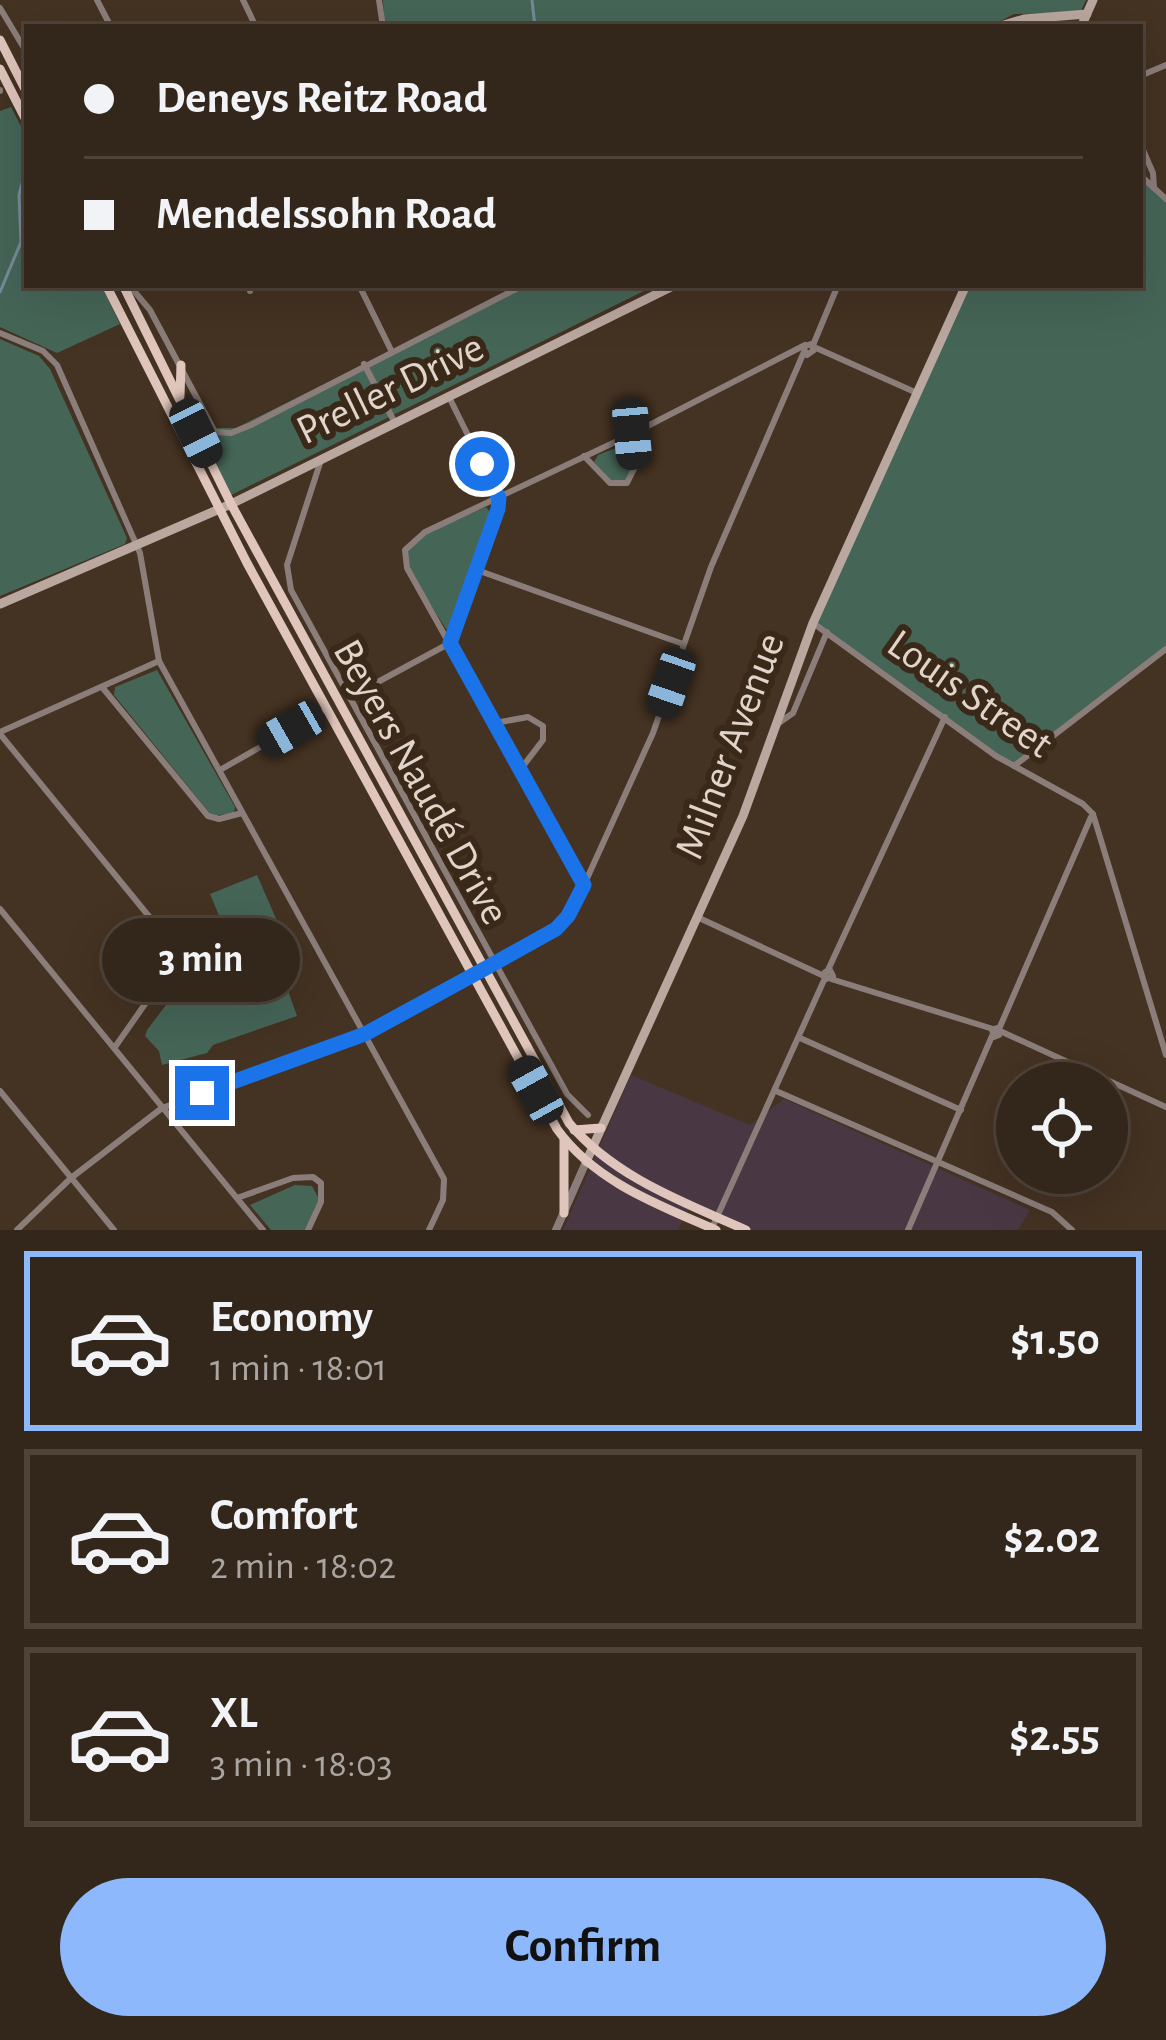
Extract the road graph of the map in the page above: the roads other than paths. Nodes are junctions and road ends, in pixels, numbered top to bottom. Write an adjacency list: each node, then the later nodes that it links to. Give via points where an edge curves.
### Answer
1 (1093, 0): 3 (main road)
2 (0, 8): 7 (street)
3 (1087, 14): 4 (main road); 5 (main road)
4 (1007, 24)
5 (1082, 24)
6 (0, 40): 9 (main road)
7 (24, 48)
8 (0, 69): 10 (main road)
9 (24, 87)
10 (24, 116)
11 (1143, 149): 13 (street)
12 (1143, 178): 13 (street)
13 (1154, 188): 14 (street)
14 (1166, 199)
15 (108, 288): 24 (main road, Beyers Naudé Drive)
16 (127, 288): 23 (main road, Beyers Naudé Drive)
17 (128, 288): 30 (street, Beyers Naudé Drive)
18 (360, 288): 27 (street)
19 (518, 288): 27 (street)
20 (669, 288): 33 (main road, Preller Drive)
21 (837, 288): 26 (street)
22 (965, 288): 32 (main road, Milner Avenue)
23 (139, 318): 24 (main road); 28 (main road, Beyers Naudé Drive)
24 (126, 324): 31 (main road, Beyers Naudé Drive)
25 (0, 333): 42 (street, via 54,360)
26 (809, 349): 32 (street); 36 (street); 48 (street, via 710,567)
27 (391, 350): 29 (street)
28 (162, 364): 31 (main road); 34 (main road, Beyers Naudé Drive)
29 (364, 364): 30 (street, Beyers Naudé Drive, via 231,433 215,432); 35 (street)
30 (181, 365): 34 (main road)
31 (148, 370): 41 (main road, Beyers Naudé Drive)
32 (917, 393): 45 (main road, Milner Avenue)
33 (448, 397): 35 (main road, Preller Drive); 39 (street)
34 (180, 401): 40 (main road, Beyers Naudé Drive)
35 (395, 423): 38 (main road, Preller Drive)
36 (632, 434): 37 (street); 37 (street, via 635,467 627,484 610,483)
37 (584, 457): 39 (street)
38 (321, 460): 40 (main road, Preller Drive); 52 (street, Beyers Naudé Drive, via 287,579)
39 (499, 498): 43 (street); 47 (street, via 405,550 407,568)
40 (231, 504): 41 (main road, Preller Drive); 52 (main road, Beyers Naudé Drive)
41 (219, 509): 42 (main road, Preller Drive); 53 (main road, Beyers Naudé Drive)
42 (137, 544): 44 (main road, Preller Drive); 50 (street)
43 (477, 570): 47 (street); 48 (street)
44 (0, 604)
45 (813, 623): 46 (street, Louis Street); 56 (main road, Milner Avenue)
46 (827, 632): 54 (street, Louis Street); 56 (street, via 793,713)
47 (450, 643): 52 (street); 55 (street)
48 (684, 644): 63 (street)
49 (1166, 649): 58 (street)
50 (159, 661): 51 (street); 59 (street)
51 (102, 687): 57 (street); 61 (street, via 208,816)
52 (344, 699): 53 (street); 66 (main road, Beyers Naudé Drive)
53 (326, 709): 59 (street); 67 (main road, Beyers Naudé Drive)
54 (946, 717): 58 (street, Louis Street); 68 (street)
55 (494, 723): 60 (street); 60 (street, via 541,723 543,740)
56 (776, 725): 65 (main road, Milner Avenue)
57 (0, 733): 72 (street, via 176,955)
58 (1014, 766): 62 (street, Louis Street)
59 (220, 770): 61 (street)
60 (520, 770): 63 (street)
61 (242, 813): 70 (street)
62 (1093, 814): 69 (street); 73 (street)
63 (584, 885): 66 (street, via 556,929)
64 (0, 910): 72 (street)
65 (697, 916): 68 (street); 80 (main road, Milner Avenue)
66 (491, 965): 67 (street); 79 (street, Beyers Naudé Drive, via 567,1094); 81 (main road, Beyers Naudé Drive)
67 (473, 975): 70 (street); 82 (main road, Beyers Naudé Drive)
68 (828, 975): 69 (street); 71 (street)
69 (995, 1033): 76 (street); 78 (street)
70 (365, 1034): 77 (street); 95 (street, via 443,1179)
71 (800, 1038): 75 (street); 78 (street)
72 (115, 1047): 77 (street)
73 (1166, 1055)
74 (0, 1091): 86 (street)
75 (776, 1091): 85 (street); 90 (street)
76 (1166, 1107)
77 (161, 1108): 86 (street); 87 (street)
78 (962, 1110): 85 (street)
79 (588, 1115)
80 (601, 1128): 81 (main road); 83 (main road, Milner Avenue)
81 (574, 1130): 83 (main road, Beyers Naudé Drive)
82 (564, 1139): 84 (main road, Beyers Naudé Drive); 88 (main road)
83 (592, 1149): 84 (main road, Milner Avenue); 90 (main road, Beyers Naudé Drive)
84 (586, 1162): 88 (street, Milner Avenue); 89 (main road, Beyers Naudé Drive)
85 (938, 1162): 99 (street); 100 (street, via 1052,1212)
86 (71, 1178): 91 (street); 92 (street)
87 (237, 1198): 93 (street); 94 (street, via 313,1177 322,1196)
88 (564, 1213): 96 (street, Milner Avenue)
89 (685, 1216): 90 (main road, Beyers Naudé Drive); 97 (street)
90 (715, 1225): 98 (main road, Beyers Naudé Drive)
91 (17, 1230)
92 (114, 1230)
93 (263, 1230)
94 (308, 1230)
95 (429, 1230)
96 (556, 1230)
97 (679, 1230)
98 (746, 1230)
99 (908, 1230)
100 (1072, 1230)

